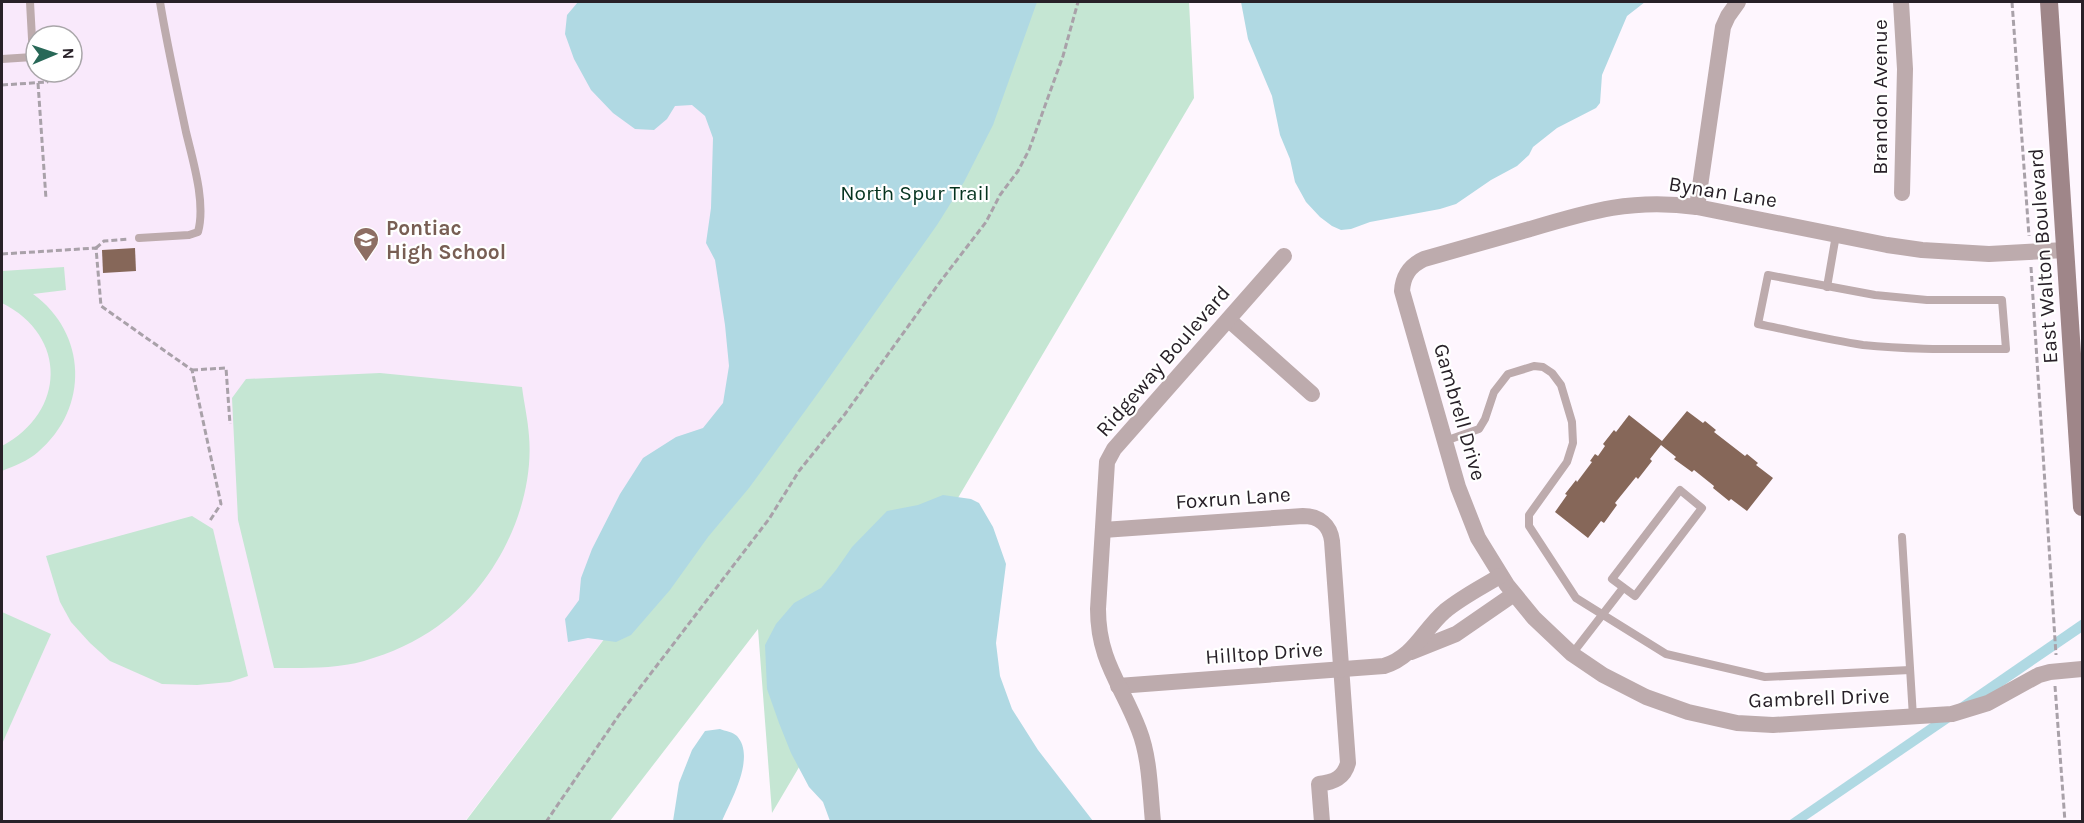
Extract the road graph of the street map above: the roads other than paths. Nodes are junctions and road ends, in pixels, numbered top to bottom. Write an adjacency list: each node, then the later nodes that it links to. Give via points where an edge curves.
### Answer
1 (30, 2): 6 (lane, via 33,57)
2 (160, 2): 10 (lane, via 196,172 201,222 198,232 189,235)
3 (1738, 2): 8 (street, via 1722,33)
4 (1901, 2): 7 (street, Brandon Avenue, via 1905,69)
5 (2049, 2): 11 (main road, East Walton Boulevard)
6 (2, 59)
7 (1902, 193)
8 (1697, 207): 9 (street, Bynan Lane); 14 (street, Bynan Lane, via 1653,203 1607,207 1424,259 1405,275)
9 (1836, 235): 11 (street, Bynan Lane, via 1939,252); 13 (lane)
10 (139, 238)
11 (2066, 250): 18 (main road, East Walton Boulevard)
12 (1284, 256): 15 (street, Ridgeway Boulevard)
13 (1827, 287): 13 (lane, via 1768,275 1758,324 1881,346 2006,349 2002,300 1900,298)
14 (1402, 295): 17 (street, Gambrell Drive)
15 (1229, 320): 16 (street); 20 (street, Ridgeway Boulevard, via 1111,453 1106,467)
16 (1312, 394)
17 (1445, 441): 22 (street, Gambrell Drive, via 1472,523); 25 (lane, via 1479,429 1494,392 1508,374 1534,366 1552,373 1561,385 1572,422 1573,443 1567,462 1529,515 1529,525 1576,598)
18 (2080, 444): 19 (main road, East Walton Boulevard)
19 (2082, 507)
20 (1103, 530): 30 (street, Foxrun Lane, via 1303,516 1318,519 1331,536); 31 (street, Ridgeway Boulevard, via 1098,625 1103,653)
21 (1902, 537): 28 (lane)
22 (1500, 576): 24 (street, Gambrell Drive); 26 (street, Hilltop Drive, via 1438,617)
23 (1623, 588): 23 (lane, via 1635,596 1702,508 1680,490 1612,579); 25 (lane)
24 (1514, 594): 26 (street, Hilltop Drive, via 1456,634); 27 (street, Gambrell Drive)
25 (1602, 615): 27 (lane); 28 (lane, via 1666,654 1766,677)
26 (1410, 652): 30 (street, Hilltop Drive, via 1384,666)
27 (1572, 654): 32 (street, Gambrell Drive, via 1646,697 1721,720 1773,725)
28 (1910, 669): 32 (lane)
29 (2082, 669): 32 (street, Gambrell Drive, via 2033,677 1965,711)
30 (1341, 670): 31 (street, Hilltop Drive); 34 (street, via 1348,763 1335,781 1319,784)
31 (1118, 686): 33 (street, Ridgeway Boulevard, via 1141,736)
32 (1914, 717)
33 (1153, 822)
34 (1322, 822)

